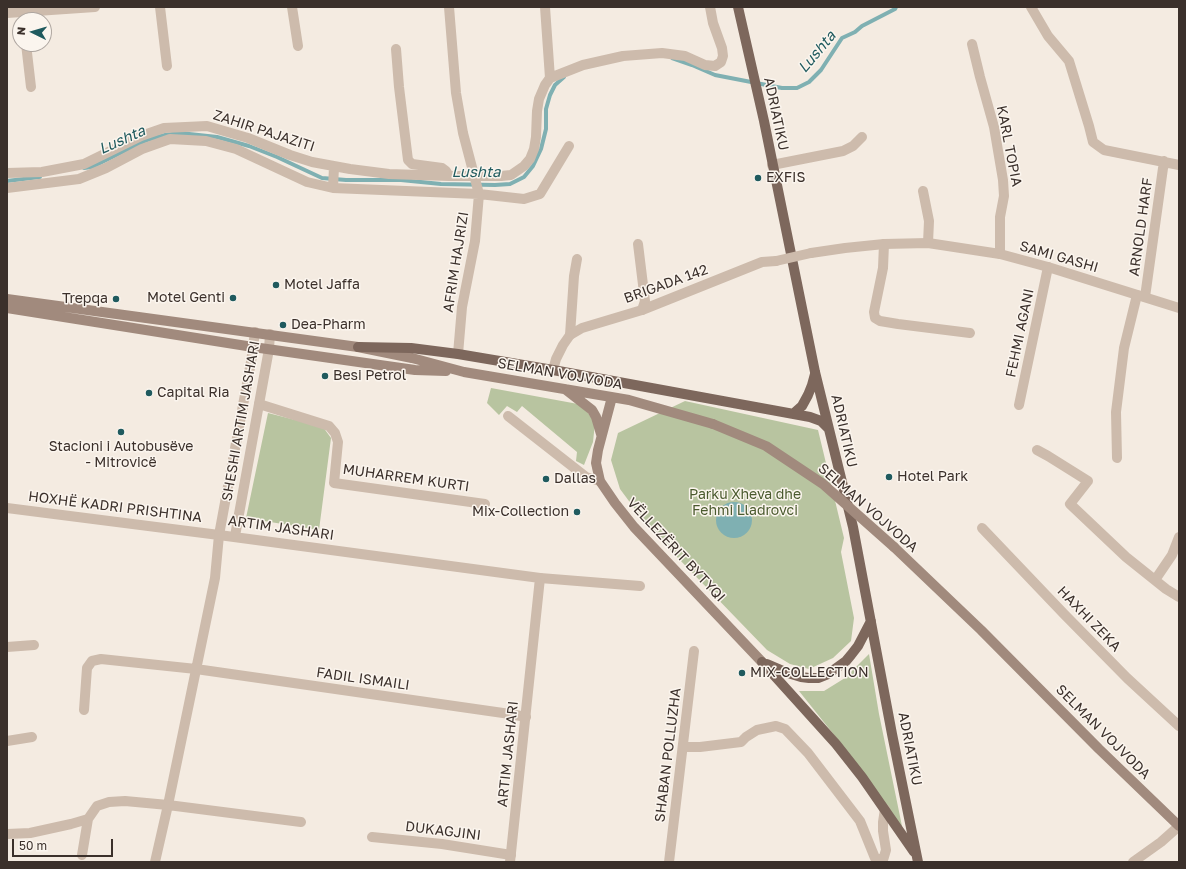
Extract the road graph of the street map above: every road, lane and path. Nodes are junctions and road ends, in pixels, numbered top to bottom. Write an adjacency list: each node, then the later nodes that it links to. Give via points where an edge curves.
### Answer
1 (95, 7): 9 (street)
2 (160, 7): 15 (street)
3 (292, 7): 12 (street)
4 (450, 7): 26 (street, AFRIM HAJRIZI, via 457,100)
5 (545, 7): 16 (street)
6 (710, 7): 16 (street, via 723,56 721,62 715,66 705,65 685,56 662,53 630,55 583,65)
7 (738, 7): 21 (main road, ADRIATIKU)
8 (1031, 7): 20 (street, ARNOLD HARF, via 1048,36 1069,61 1093,142 1104,150)
9 (65, 8): 10 (street)
10 (40, 12)
11 (972, 44): 35 (street, KARL TOPIA, via 994,127 1004,180)
12 (298, 46)
13 (396, 49): 25 (street, via 408,160 412,164 442,168)
14 (27, 52): 17 (street)
15 (167, 66)
16 (550, 78): 26 (street, via 539,99 536,138 530,159 511,175)
17 (31, 87)
18 (862, 137): 21 (street, via 843,151)
19 (569, 146): 30 (street, via 540,194 524,199)
20 (1164, 161): 22 (street, ARNOLD HARF); 38 (street, ARNOLD HARF)
21 (772, 165): 53 (main road, ADRIATIKU)
22 (1179, 165)
23 (334, 167): 24 (street, ZAHIR PAJAZITI, via 290,155 248,138 207,126 164,128 141,136 84,164 42,172); 25 (street, ZAHIR PAJAZITI, via 389,174); 28 (street)
24 (7, 173)
25 (449, 176): 26 (street)
26 (475, 176): 30 (street, AFRIM HAJRIZI)
27 (7, 188): 28 (street, via 79,179 142,149 170,139 206,141 236,149 307,182)
28 (333, 188): 30 (street)
29 (923, 191): 31 (street, via 929,221)
30 (479, 194): 50 (street, AFRIM HAJRIZI, via 474,241 462,306)
31 (928, 243): 33 (street, SAMI GASHI); 35 (street, SAMI GASHI)
32 (638, 244): 42 (street, via 645,301)
33 (884, 244): 34 (street, SAMI GASHI); 44 (street, via 875,318 892,323)
34 (811, 253): 42 (street, BRIGADA 142, bridge, via 762,262)
35 (1000, 254): 37 (street, SAMI GASHI)
36 (577, 259): 46 (street)
37 (1048, 267): 38 (street, SAMI GASHI); 57 (street, FEHMI AGANI)
38 (1141, 296): 41 (street, SAMI GASHI); 63 (street, ARNOLD HARF, via 1124,348 1116,412)
39 (7, 299): 43 (main road, SELMAN VOJVODA)
40 (7, 308): 47 (main road)
41 (1179, 308)
42 (642, 310): 46 (street, BRIGADA 142, via 582,328)
43 (255, 332): 45 (main road, SELMAN VOJVODA); 47 (street, ARTIM JASHARI)
44 (970, 333)
45 (270, 334): 48 (main road, SELMAN VOJVODA); 49 (street, SHESHI ARTIM JASHARI)
46 (570, 335): 51 (street, via 556,359)
47 (253, 347): 49 (main road); 68 (street, ARTIM JASHARI)
48 (358, 347): 50 (main road, via 411,348); 52 (main road, SELMAN VOJVODA)
49 (269, 349): 52 (main road, via 415,370); 56 (street, SHESHI ARTIM JASHARI)
50 (458, 354): 51 (main road)
51 (553, 370): 58 (main road)
52 (464, 372): 54 (main road, SELMAN VOJVODA)
53 (815, 372): 58 (main road, via 802,406); 60 (main road, ADRIATIKU)
54 (564, 388): 55 (main road, SELMAN VOJVODA); 61 (main road, via 592,410)
55 (612, 397): 61 (main road, VËLLEZËRIT BYTYQI); 91 (main road, SELMAN VOJVODA, bridge, via 647,404 713,424 766,446 823,484 981,630)
56 (259, 404): 65 (street, MUHARREM KURTI, via 329,426 338,442 334,483); 69 (street, SHESHI ARTIM JASHARI)
57 (1019, 405)
58 (792, 414): 60 (main road, via 820,421)
59 (508, 416): 64 (street, via 586,477)
60 (829, 429): 75 (main road, ADRIATIKU)
61 (601, 436): 64 (main road, VËLLEZËRIT BYTYQI, via 596,463)
62 (1037, 450): 72 (street, via 1088,481 1070,504 1126,557)
63 (1117, 458)
64 (600, 481): 79 (main road, VËLLEZËRIT BYTYQI, via 634,527)
65 (485, 504)
66 (7, 508): 68 (street, HOXHË KADRI PRISHTINA)
67 (982, 528): 83 (street, HAXHI ZEKA, via 1069,620)
68 (219, 535): 69 (street, ARTIM JASHARI); 80 (street, via 215,578)
69 (234, 536): 71 (street, ARTIM JASHARI)
70 (1179, 537): 72 (street, via 1172,556)
71 (540, 578): 73 (street, ARTIM JASHARI); 82 (street, ARTIM JASHARI)
72 (1155, 580): 74 (street)
73 (640, 586)
74 (1179, 597)
75 (871, 621): 79 (main road, via 858,646 846,661 818,678 801,677); 96 (main road, ADRIATIKU)
76 (34, 645): 77 (street)
77 (7, 647)
78 (694, 651): 86 (street, SHABAN POLLUZHA)
79 (762, 662): 88 (main road, via 836,744)
80 (196, 669): 81 (street, FADIL ISMAILI, via 101,659 92,661 87,668); 82 (street, FADIL ISMAILI); 87 (street)
81 (84, 710)
82 (526, 717): 95 (street, ARTIM JASHARI)
83 (1179, 726)
84 (32, 737): 85 (street)
85 (7, 741)
86 (683, 747): 88 (street, via 741,742 757,730 776,726 785,729 808,753 860,821 875,858 883,860 886,850 882,831); 98 (street, SHABAN POLLUZHA)
87 (168, 805): 89 (street, via 109,802 97,806); 90 (street); 97 (street)
88 (885, 809): 96 (main road)
89 (88, 819): 92 (street, via 30,833); 94 (street)
90 (301, 822)
91 (1179, 826): 99 (street, SELMAN VOJVODA)
92 (7, 834)
93 (372, 837): 95 (street, DUKAGJINI, via 442,844)
94 (82, 855)
95 (510, 858)
96 (918, 859)
97 (155, 862)
98 (670, 862)
99 (1133, 862)

